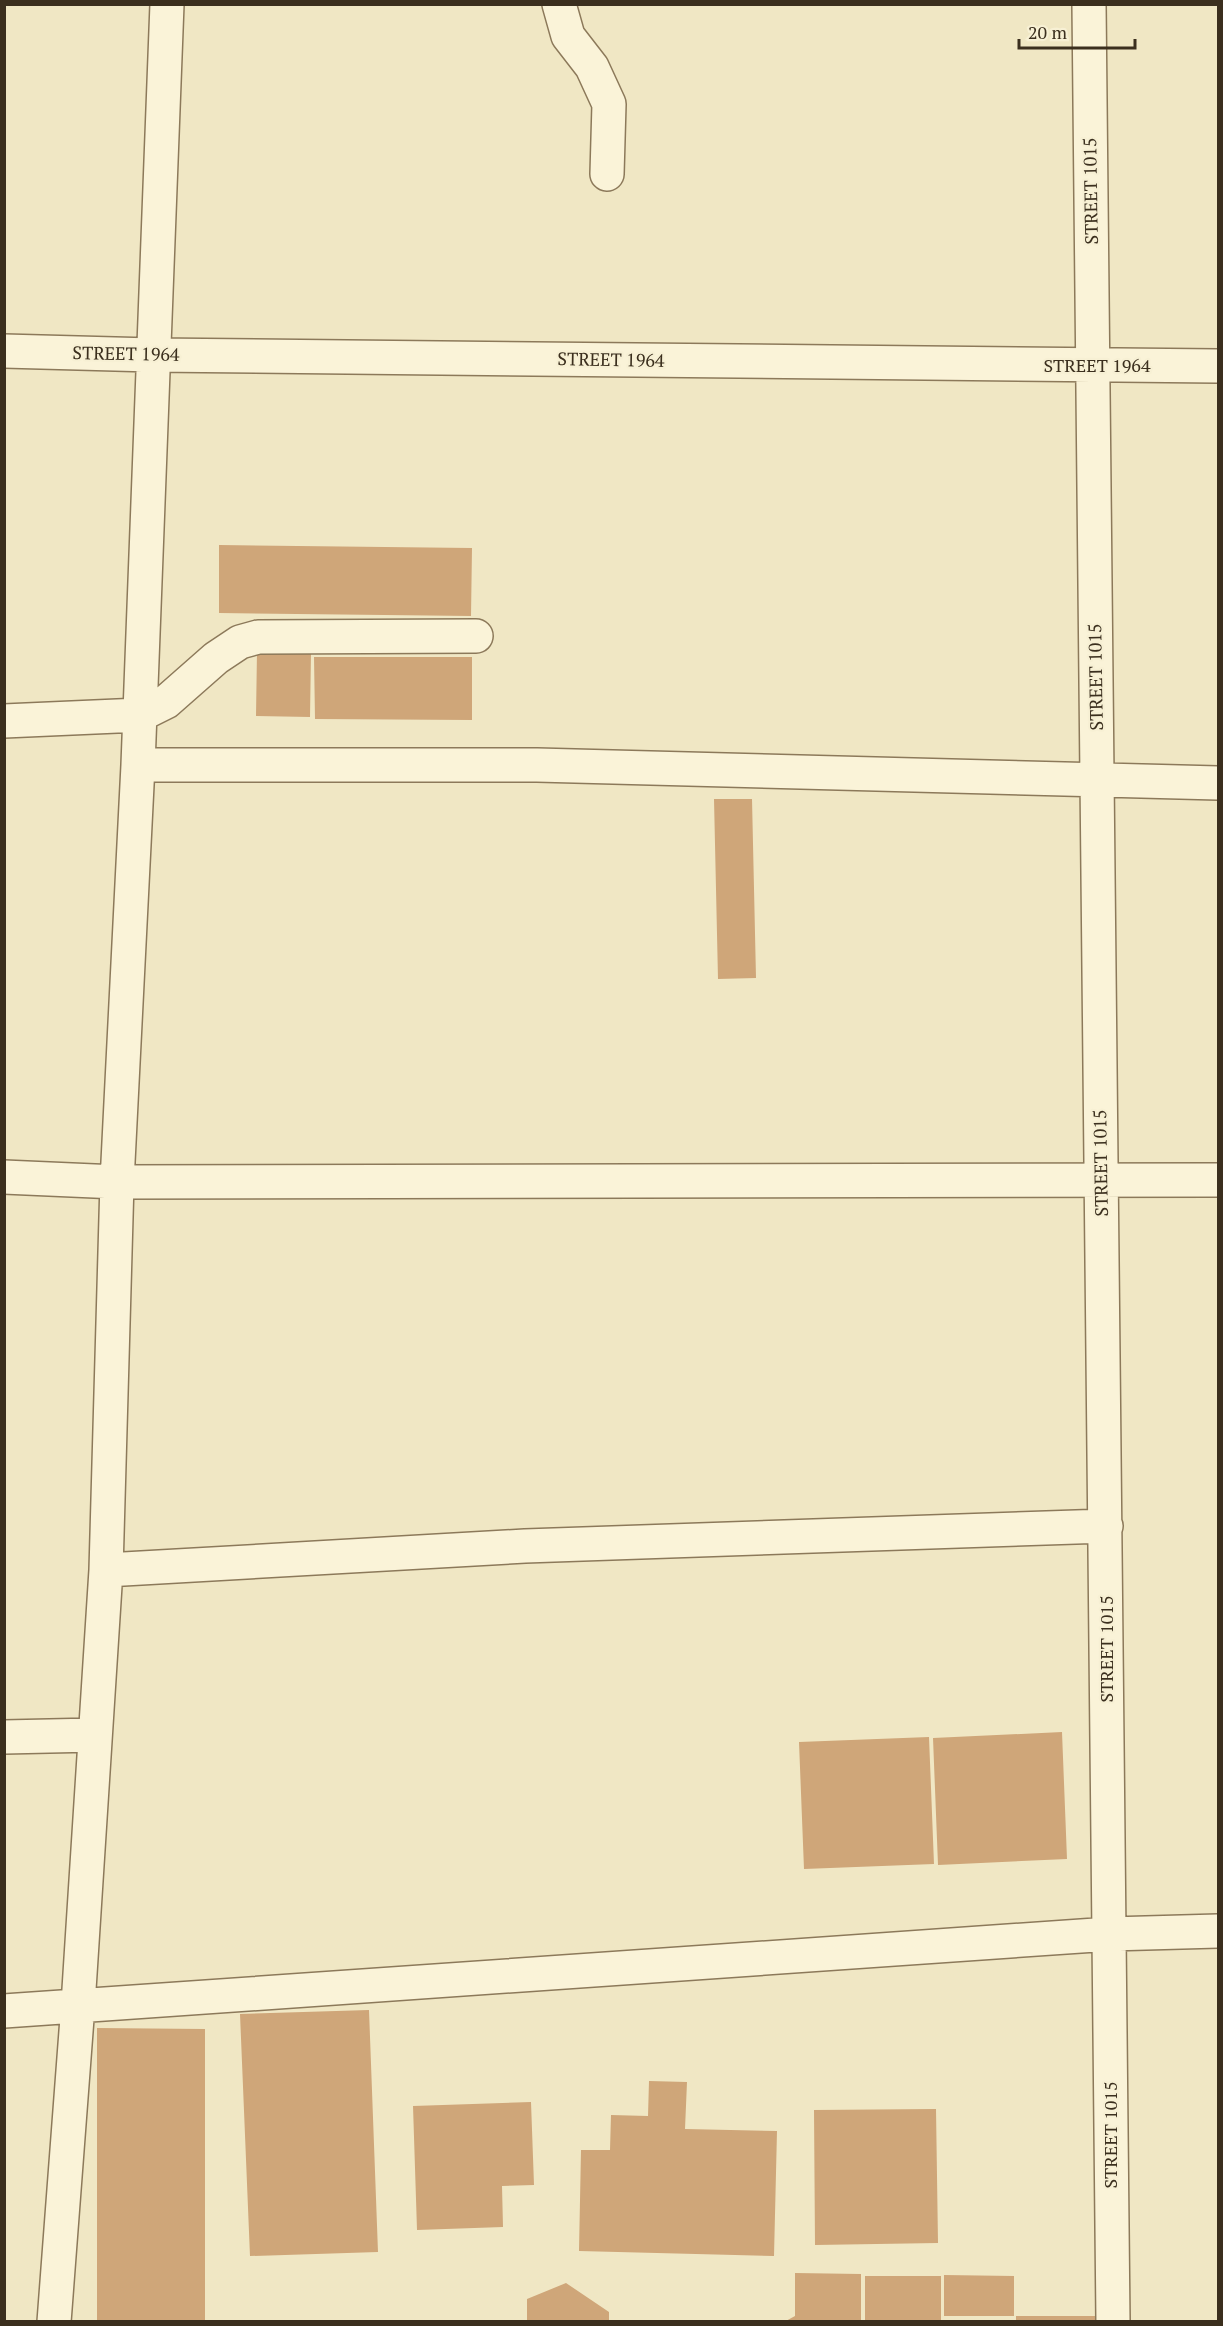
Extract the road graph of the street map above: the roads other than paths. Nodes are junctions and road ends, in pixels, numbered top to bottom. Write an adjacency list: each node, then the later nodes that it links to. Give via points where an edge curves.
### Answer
1 (167, 4): 6 (street)
2 (559, 4): 4 (street, via 568,36 592,67 609,104)
3 (1089, 4): 7 (street, STREET 1015)
4 (607, 174)
5 (4, 351): 6 (street, STREET 1964)
6 (152, 355): 7 (street, STREET 1964); 10 (street)
7 (1093, 366): 8 (street, STREET 1964); 13 (street, STREET 1015)
8 (1218, 366)
9 (476, 636): 10 (street, via 258,637 240,642 166,702)
10 (140, 715): 11 (street); 12 (street)
11 (4, 721)
12 (138, 765): 13 (street, via 537,765); 18 (street)
13 (1098, 782): 14 (street); 16 (street, STREET 1015)
14 (1218, 783)
15 (4, 1177): 18 (street)
16 (1101, 1180): 17 (street); 18 (street); 19 (street, STREET 1015)
17 (1218, 1180)
18 (117, 1182): 20 (street)
19 (1106, 1526): 20 (street, via 525,1546); 24 (street, STREET 1015)
20 (106, 1570): 21 (street)
21 (95, 1734): 22 (street); 25 (street)
22 (4, 1737)
23 (1218, 1930): 24 (street)
24 (1110, 1934): 25 (street); 28 (street, STREET 1015)
25 (78, 2005): 26 (street); 27 (street)
26 (4, 2011)
27 (54, 2322)
28 (1113, 2322)

